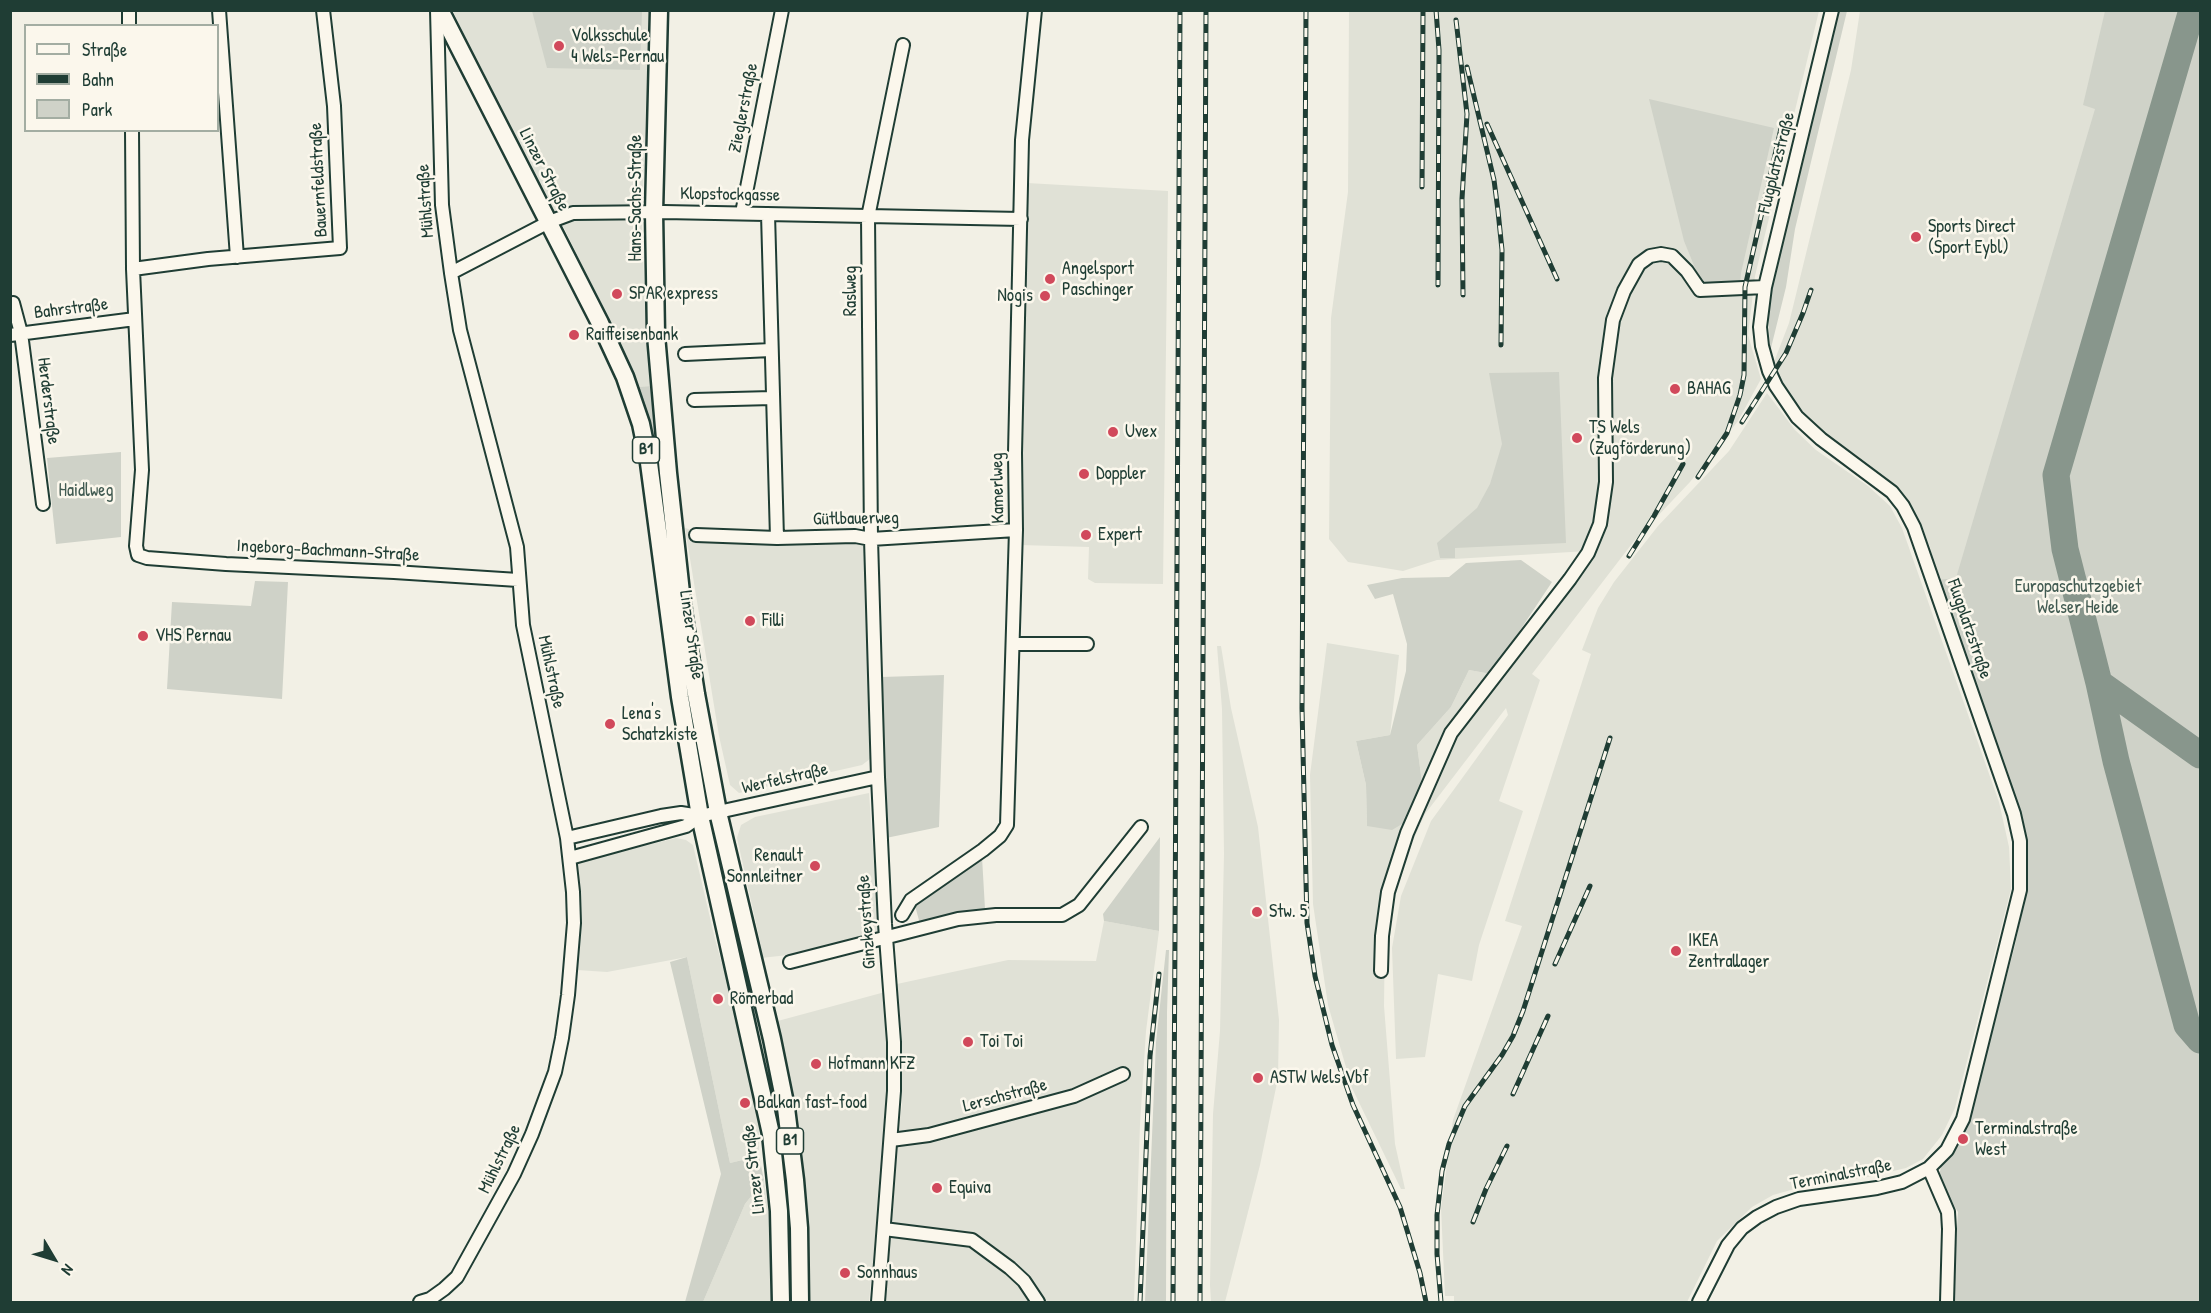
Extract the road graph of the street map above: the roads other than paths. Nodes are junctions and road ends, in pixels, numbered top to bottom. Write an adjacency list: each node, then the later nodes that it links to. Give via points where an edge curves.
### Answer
1 (219, 10): 16 (street)
2 (323, 10): 16 (street, Bauernfeldstraße, via 333,106 340,248)
3 (438, 10): 15 (main road, Linzer Straße / B1); 18 (street, Mühlstraße, via 442,205)
4 (659, 10): 10 (main road, Hans-Sachs-Straße)
5 (782, 10): 11 (street, Zieglerstraße)
6 (1035, 10): 14 (street, Kamerlweg, via 1025,102)
7 (1832, 10): 19 (street, Flugplatzstraße)
8 (903, 45): 13 (street, Raslweg)
9 (132, 132): 17 (street)
10 (654, 212): 11 (street, Klopstockgasse); 15 (street, Klopstockgasse, via 573,213); 25 (main road, Hans-Sachs-Straße)
11 (742, 213): 12 (street, Klopstockgasse)
12 (768, 214): 13 (street, Klopstockgasse); 23 (street)
13 (868, 217): 14 (street, Klopstockgasse); 32 (street, Raslweg)
14 (1021, 219): 29 (street, Kamerlweg)
15 (549, 222): 18 (street, Klopstockgasse); 38 (main road, Linzer Straße / B1, via 625,377 641,424)
16 (237, 256): 17 (street, Bauernfeldstraße)
17 (133, 269): 21 (street)
18 (451, 273): 33 (street, Mühlstraße, via 460,330 517,547)
19 (1765, 287): 45 (street, via 1700,290 1672,256 1650,256 1639,264 1613,320 1605,378 1606,482 1600,524 1588,553 1570,579 1451,733 1407,833 1388,891); 48 (street, Flugplatzstraße, via 1762,346 1769,371 1787,405 1821,439 1892,492 1914,527 2020,841 2016,913 1966,1108 1954,1140)
20 (13, 303): 22 (street, Herderstraße)
21 (135, 319): 22 (street, Bahrstraße); 33 (street, Ingeborg-Bachmann-Straße, via 142,470 138,555 226,564)
22 (16, 334): 28 (street, Herderstraße)
23 (771, 350): 24 (street); 26 (street)
24 (685, 354)
25 (659, 387): 37 (main road, Linzer Straße / B1, via 683,610)
26 (772, 398): 27 (street); 31 (street)
27 (694, 400)
28 (43, 504)
29 (1016, 530): 32 (street, Gütlbauerweg); 34 (street, Kamerlweg)
30 (696, 535): 31 (street, Gütlbauerweg)
31 (777, 538): 32 (street, Gütlbauerweg)
32 (871, 539): 36 (street, Ginzkeystraße)
33 (518, 580): 40 (street, Mühlstraße, via 525,642)
34 (1013, 644): 35 (street); 42 (street, Kamerlweg, via 1007,825 983,850 911,900)
35 (1087, 644)
36 (878, 777): 37 (street, Werfelstraße); 43 (street, Ginzkeystraße)
37 (718, 812): 38 (street, Werfelstraße); 52 (main road, Linzer Straße / B1, via 786,1108 799,1228)
38 (700, 816): 40 (street, Werfelstraße, via 681,813); 41 (street, Werfelstraße, via 686,826); 51 (main road, Linzer Straße / B1, via 771,1134 779,1211)
39 (1141, 827): 43 (street, via 1079,905 1062,915 958,919)
40 (567, 838): 41 (street, Mühlstraße)
41 (570, 858): 50 (street, Mühlstraße, via 572,958 555,1072 514,1174 468,1261 444,1289)
42 (902, 915)
43 (886, 939): 44 (street); 47 (street, Ginzkeystraße, via 894,1042)
44 (790, 962)
45 (1381, 971)
46 (1123, 1074): 47 (street, Lerschstraße, via 1074,1096 929,1135)
47 (891, 1140): 49 (street, Ginzkeystraße)
48 (1929, 1168): 55 (street, Terminalstraße, via 1902,1182 1799,1199 1757,1217 1728,1245); 56 (street, via 1948,1212)
49 (884, 1229): 53 (street, Ginzkeystraße); 54 (street, via 972,1240 1011,1268)
50 (420, 1302)
51 (781, 1302)
52 (800, 1302)
53 (878, 1302)
54 (1038, 1302)
55 (1699, 1302)
56 (1947, 1302)

